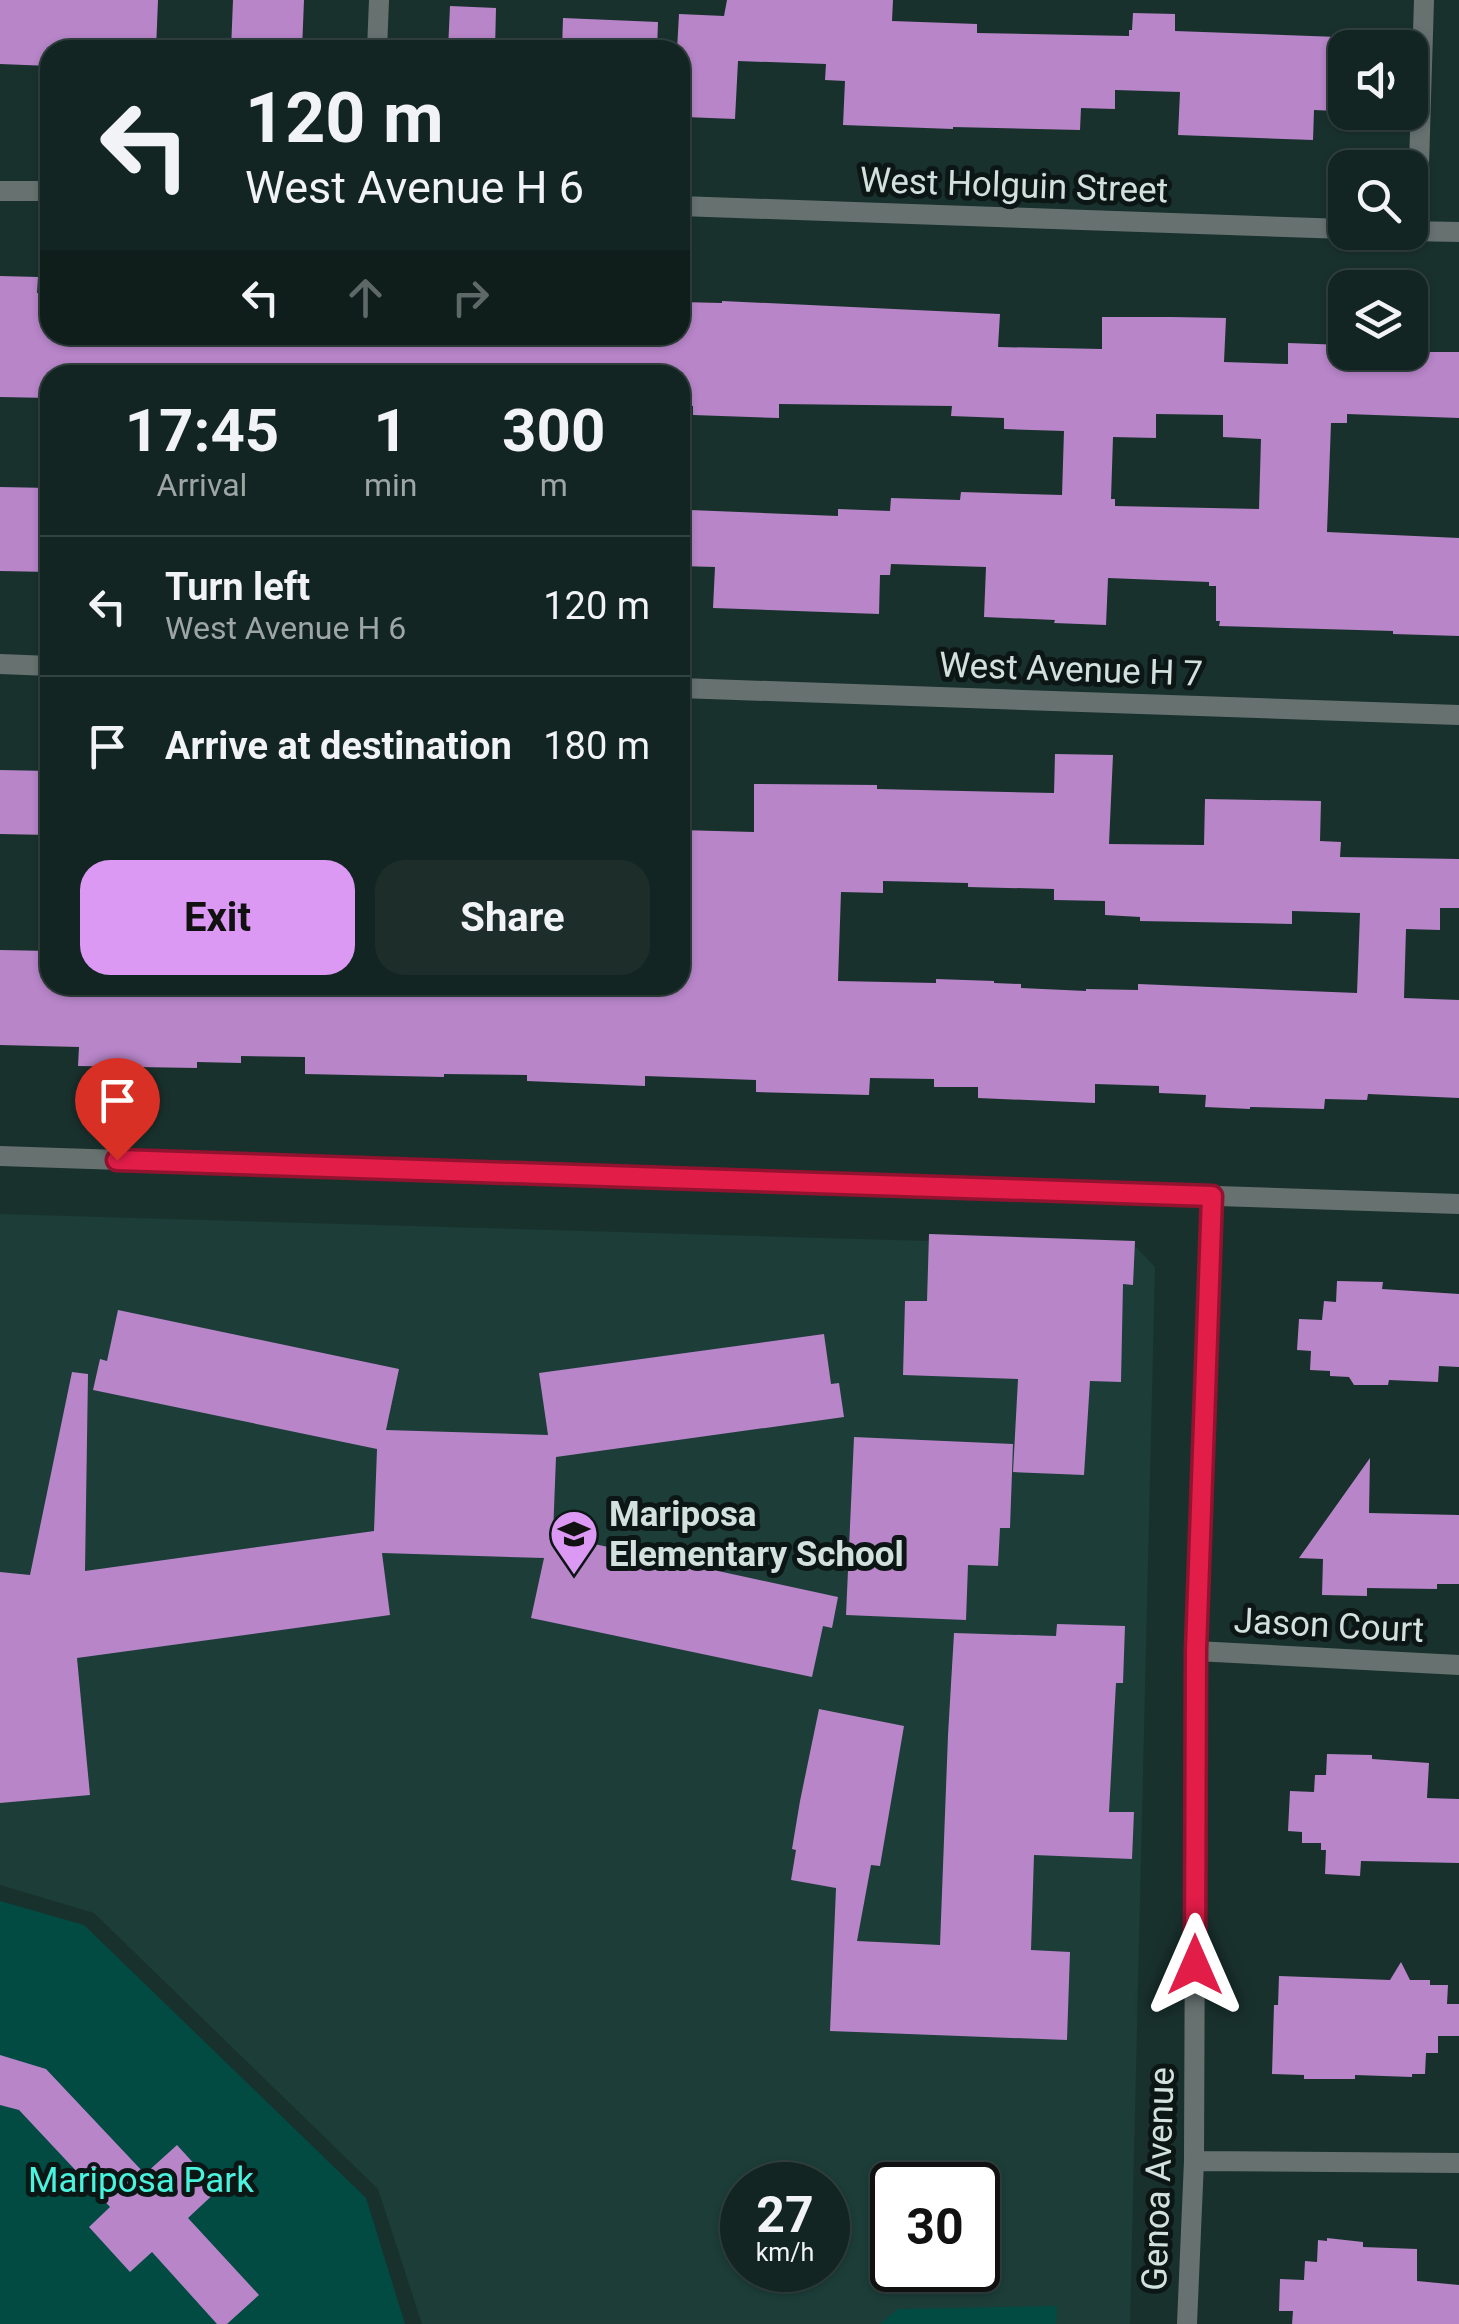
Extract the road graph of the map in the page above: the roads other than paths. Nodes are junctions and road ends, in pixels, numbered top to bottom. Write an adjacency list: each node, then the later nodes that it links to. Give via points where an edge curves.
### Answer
1 (379, 0): 3 (street)
2 (1424, 0): 4 (street)
3 (377, 40)
4 (1418, 150)
5 (0, 190): 6 (street)
6 (40, 191)
7 (690, 206): 8 (street, West Holguin Street)
8 (1328, 227)
9 (1428, 231): 10 (street)
10 (1459, 232)
11 (0, 664): 12 (street)
12 (40, 666)
13 (690, 688): 14 (street, West Avenue H 7)
14 (1459, 715)
15 (0, 1156): 16 (street)
16 (1212, 1196): 17 (street); 18 (street, Genoa Avenue)
17 (1459, 1204)
18 (1196, 1650): 19 (street, Jason Court); 20 (street, Genoa Avenue)
19 (1459, 1665)
20 (1194, 2162): 21 (street); 22 (street, Genoa Avenue)
21 (1459, 2163)
22 (1187, 2324)

